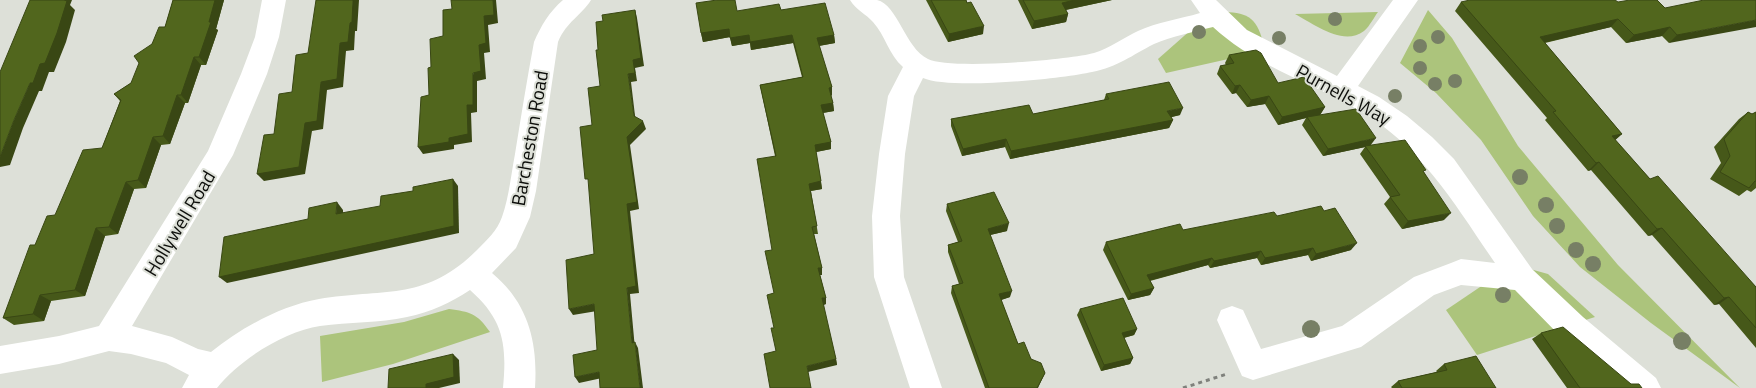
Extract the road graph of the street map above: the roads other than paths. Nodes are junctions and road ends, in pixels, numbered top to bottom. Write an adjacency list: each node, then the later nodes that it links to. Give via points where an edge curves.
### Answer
1 (274, 0): 11 (street, Hollywell Road, via 267,37 220,155)
2 (579, 0): 8 (street, Barcheston Road, via 552,25 546,42 516,217 506,239)
3 (862, 0): 6 (street, via 882,16 904,54)
4 (1406, 0): 7 (street)
5 (1210, 8): 6 (street, via 1116,55 1092,63 970,74 935,73); 7 (street, Purnells Way, via 1238,36)
6 (917, 65): 15 (street, via 902,96 886,216 889,276)
7 (1342, 89): 9 (street, Purnells Way, via 1398,123 1439,161)
8 (472, 274): 13 (street, Barcheston Road, via 435,296 406,304 318,313 285,323 240,347); 14 (street, via 500,300 513,321 519,349)
9 (1522, 278): 10 (street, via 1461,272 1424,286 1350,337 1253,366); 16 (street, Purnells Way)
10 (1232, 320)
11 (110, 337): 12 (street); 13 (street, via 172,351 193,362)
12 (0, 360)
13 (206, 377)
14 (519, 388)
15 (926, 388)
16 (1645, 388)

